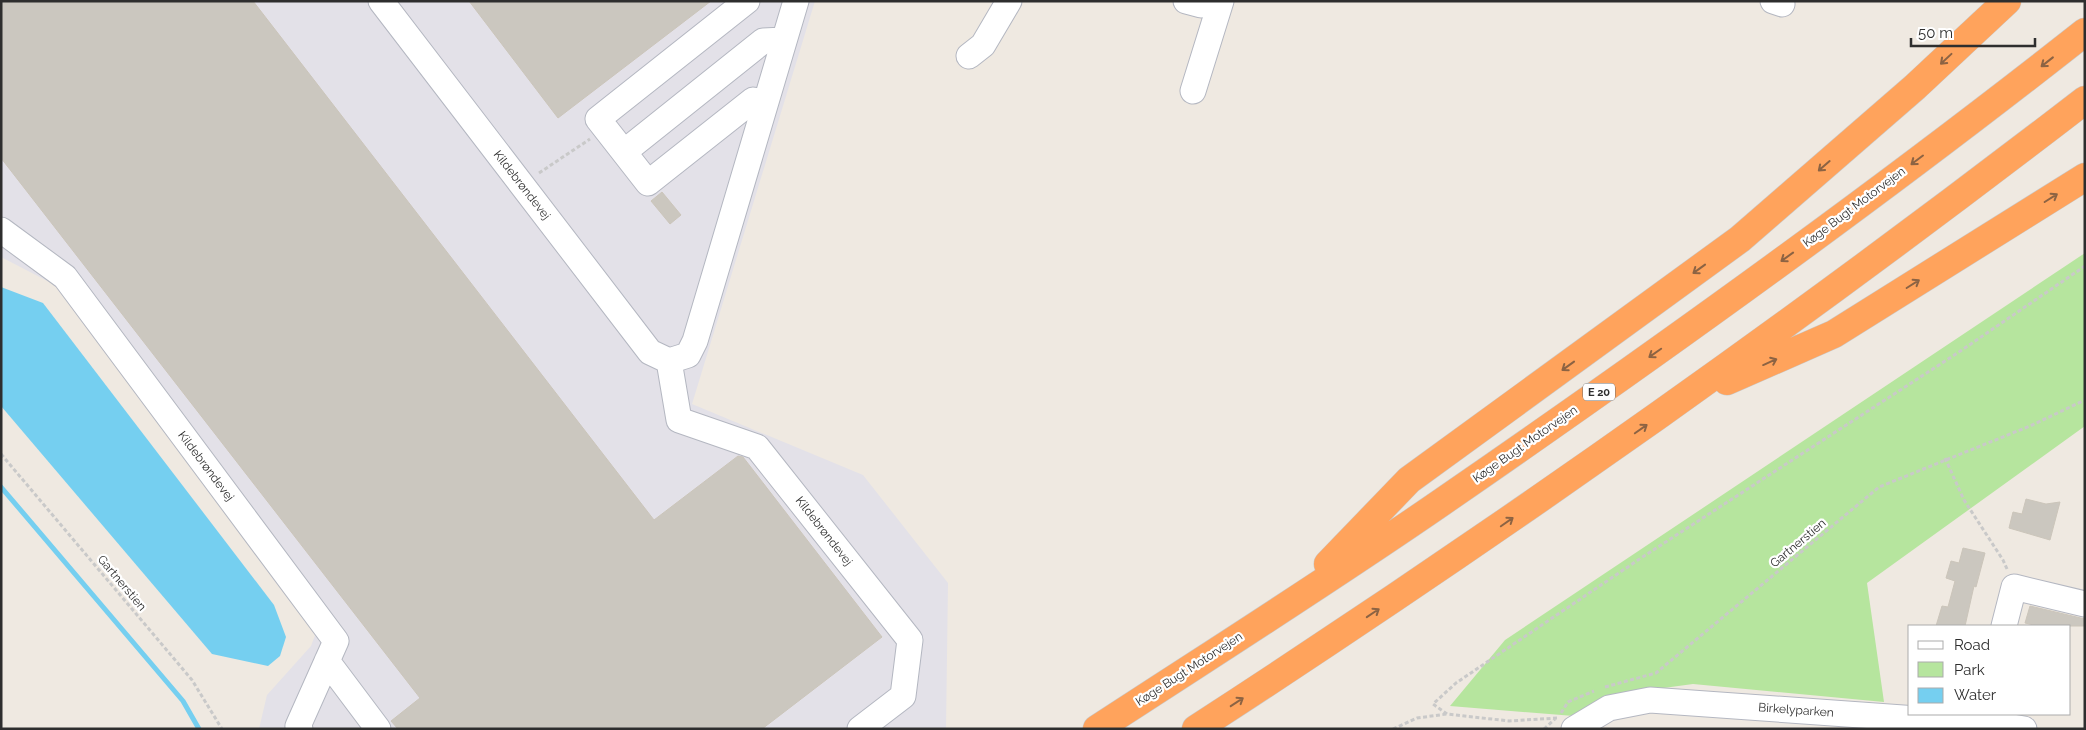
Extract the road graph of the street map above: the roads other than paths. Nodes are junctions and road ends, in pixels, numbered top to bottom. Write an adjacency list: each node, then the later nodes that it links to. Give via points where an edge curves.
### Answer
1 (381, 1): 18 (street, Kildebrøndevej, via 650,352)
2 (747, 1): 15 (street, via 598,119)
3 (796, 1): 10 (street)
4 (1009, 1): 11 (street, via 983,46)
5 (1186, 1): 6 (street, via 1201,5)
6 (1202, 1)
7 (1220, 1): 12 (street)
8 (2007, 1): 20 (highway, one-way to 20, via 1916,87 1740,239 1409,480)
9 (2085, 32): 20 (highway, Køge Bugt Motorvejen / E 20, one-way to 20, via 1668,344 1441,503)
10 (784, 40): 14 (street); 15 (street, via 764,41)
11 (970, 56)
12 (1192, 91)
13 (2085, 100): 19 (highway)
14 (766, 102): 15 (street, via 753,100 648,183); 18 (street, via 695,341 688,355)
15 (624, 152)
16 (2085, 177): 19 (highway, one-way to 16, via 1834,334)
17 (1, 230): 23 (street, Kildebrøndevej, via 65,277 336,641)
18 (669, 361): 28 (street, Kildebrøndevej, via 679,420 757,447 910,640 903,696)
19 (1678, 404): 30 (highway, one-way to 19, via 1477,543)
20 (1293, 601): 29 (highway, Køge Bugt Motorvejen / E 20)
21 (2085, 604): 22 (street, via 2014,586)
22 (2004, 625)
23 (327, 661): 26 (street, Kildebrøndevej, via 298,726); 27 (street)
24 (1565, 723): 25 (street, Birkelyparken, via 1609,708 1650,700)
25 (2008, 728)
26 (300, 729)
27 (378, 729)
28 (860, 729)
29 (1097, 729)
30 (1196, 729)

